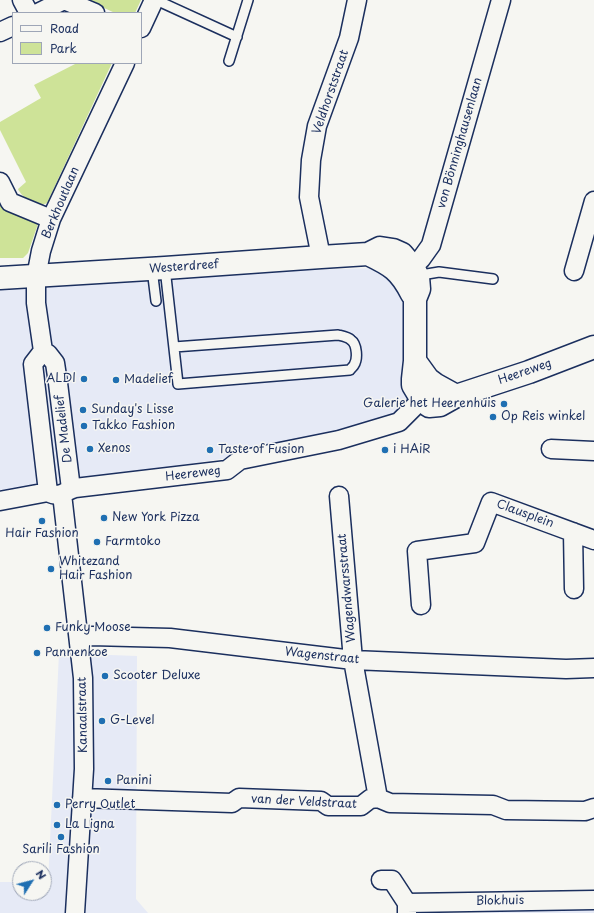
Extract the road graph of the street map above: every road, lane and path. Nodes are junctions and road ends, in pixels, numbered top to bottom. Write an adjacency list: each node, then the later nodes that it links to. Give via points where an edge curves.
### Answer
1 (22, 0): 7 (street)
2 (64, 0): 8 (street); 9 (street)
3 (155, 0): 11 (street); 13 (lane)
4 (248, 0): 13 (lane)
5 (357, 0): 19 (street, Veldhorststraat, via 349,38 317,126 311,160 309,197)
6 (501, 0): 22 (street, von Bönninghausenlaan, via 431,245)
7 (28, 12)
8 (40, 12)
9 (93, 12)
10 (12, 26): 12 (street)
11 (142, 26)
12 (0, 32)
13 (236, 37): 14 (lane)
14 (229, 61)
15 (125, 64): 18 (street, Berkhoutlaan)
16 (0, 182): 18 (street, via 10,202)
17 (594, 201): 21 (street)
18 (52, 219): 23 (street, Berkhoutlaan, via 41,251)
19 (321, 257): 20 (street, Westerdreef); 22 (street, Westerdreef, via 368,254)
20 (159, 269): 23 (street, Westerdreef); 26 (lane); 27 (lane)
21 (574, 271)
22 (411, 273): 25 (lane, via 439,272); 30 (street, Westerdreef, via 408,285 415,299 415,361 428,378)
23 (36, 277): 24 (street, Westerdreef); 29 (street, Berkhoutlaan, via 36,303)
24 (0, 278)
25 (493, 279)
26 (156, 300)
27 (174, 347): 27 (lane, via 178,384 350,370 357,358 352,340 338,335)
28 (594, 347): 30 (street, Heereweg, via 456,396)
29 (43, 351): 33 (street, De Madelief, via 55,363)
30 (429, 392): 33 (street, Heereweg, via 400,422 339,440 240,460 227,470 75,488)
31 (551, 449): 32 (street)
32 (594, 451)
33 (60, 492): 35 (street, Heereweg); 40 (street, Kanaalstraat)
34 (339, 496): 41 (street, Wagendwarsstraat)
35 (0, 501)
36 (573, 532): 37 (street, Clausplein); 38 (street); 39 (street, Clausplein, via 492,502 475,543 417,551)
37 (594, 540)
38 (574, 589)
39 (422, 605)
40 (78, 638): 41 (street, Wagenstraat, via 170,638); 43 (street, Kanaalstraat, via 83,678 84,769)
41 (353, 660): 42 (street, Wagenstraat); 44 (street, Wagendwarsstraat)
42 (594, 668)
43 (89, 798): 44 (street, van der Veldstraat, via 232,804 239,798 321,801 328,806 361,806 370,799); 49 (street, Kanaalstraat)
44 (378, 798): 45 (street, via 390,803 493,805 506,810 585,811)
45 (594, 808)
46 (381, 880): 48 (street, Blokhuis, via 392,880)
47 (594, 900): 48 (street, Blokhuis)
48 (407, 908)
49 (75, 913)

